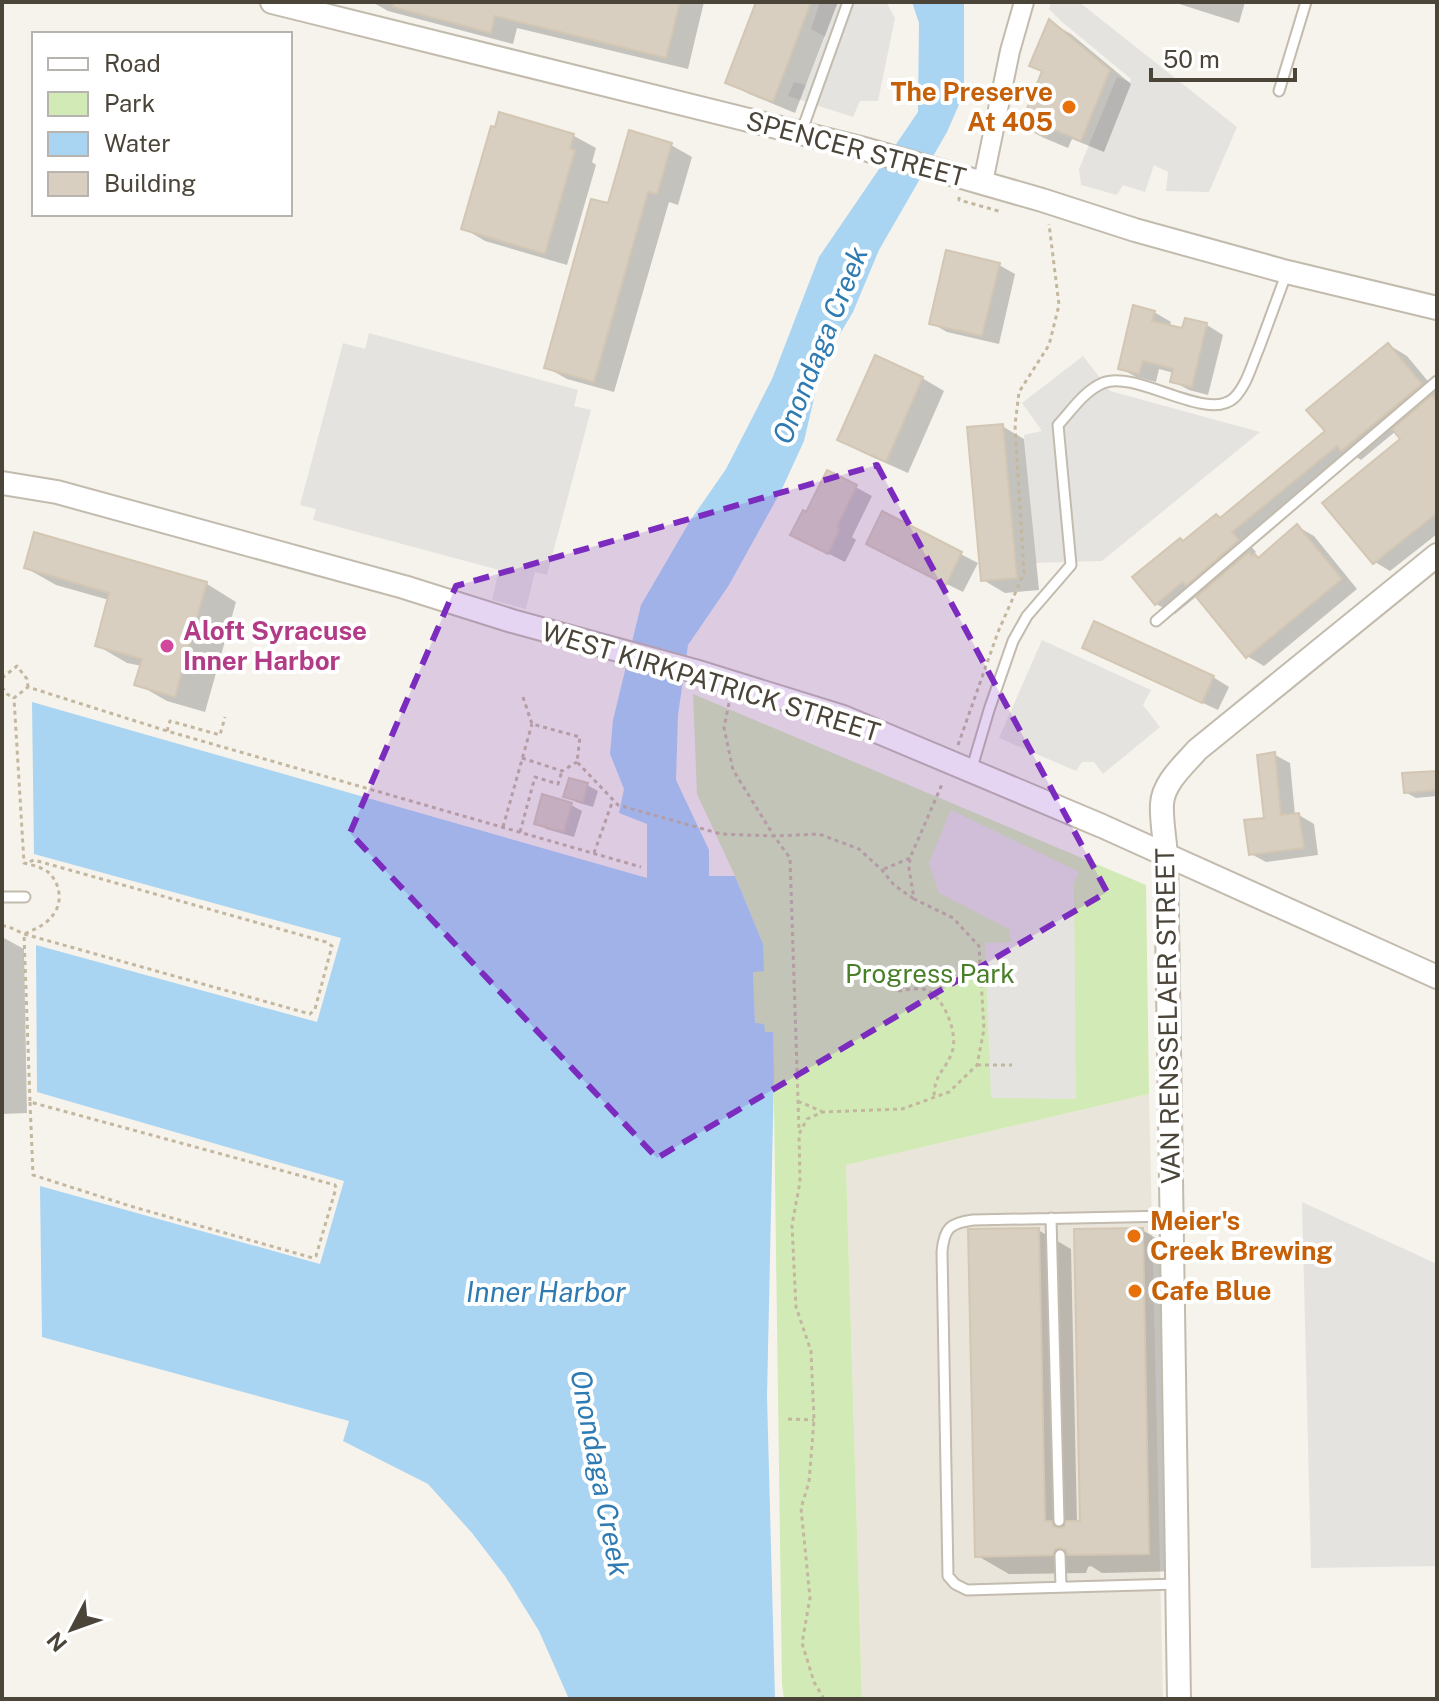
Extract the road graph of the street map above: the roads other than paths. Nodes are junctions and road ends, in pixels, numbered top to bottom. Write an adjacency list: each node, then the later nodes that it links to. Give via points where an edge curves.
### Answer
1 (272, 2): 6 (street, SPENCER STREET)
2 (848, 2): 6 (lane)
3 (1024, 2): 7 (street)
4 (1306, 2): 5 (lane)
5 (1279, 91)
6 (801, 133): 7 (street, SPENCER STREET)
7 (983, 182): 8 (street, SPENCER STREET)
8 (1287, 272): 9 (street, SPENCER STREET); 14 (lane, via 1235,397 1223,405 1202,403 1106,381 1089,391 1058,425 1071,565 1027,616 1013,641 989,710)
9 (1437, 308)
10 (1437, 381): 13 (lane)
11 (2, 483): 14 (street, WEST KIRKPATRICK STREET, via 57,492 695,671 843,717)
12 (1437, 555): 15 (street, VAN RENSSELAER STREET, via 1197,750 1162,801)
13 (1156, 621)
14 (961, 767): 15 (street, WEST KIRKPATRICK STREET)
15 (1166, 856): 18 (street, WEST KIRKPATRICK STREET); 19 (street, VAN RENSSELAER STREET)
16 (2, 897): 17 (lane)
17 (25, 897)
18 (1437, 977)
19 (1171, 1216): 20 (lane); 23 (street, VAN RENSSELAER STREET)
20 (1051, 1218): 21 (lane); 24 (lane, via 958,1222 943,1239 948,1576 967,1590)
21 (1059, 1521)
22 (1060, 1555): 24 (lane)
23 (1177, 1584): 24 (lane); 25 (street, VAN RENSSELAER STREET)
24 (1061, 1587)
25 (1179, 1699)

